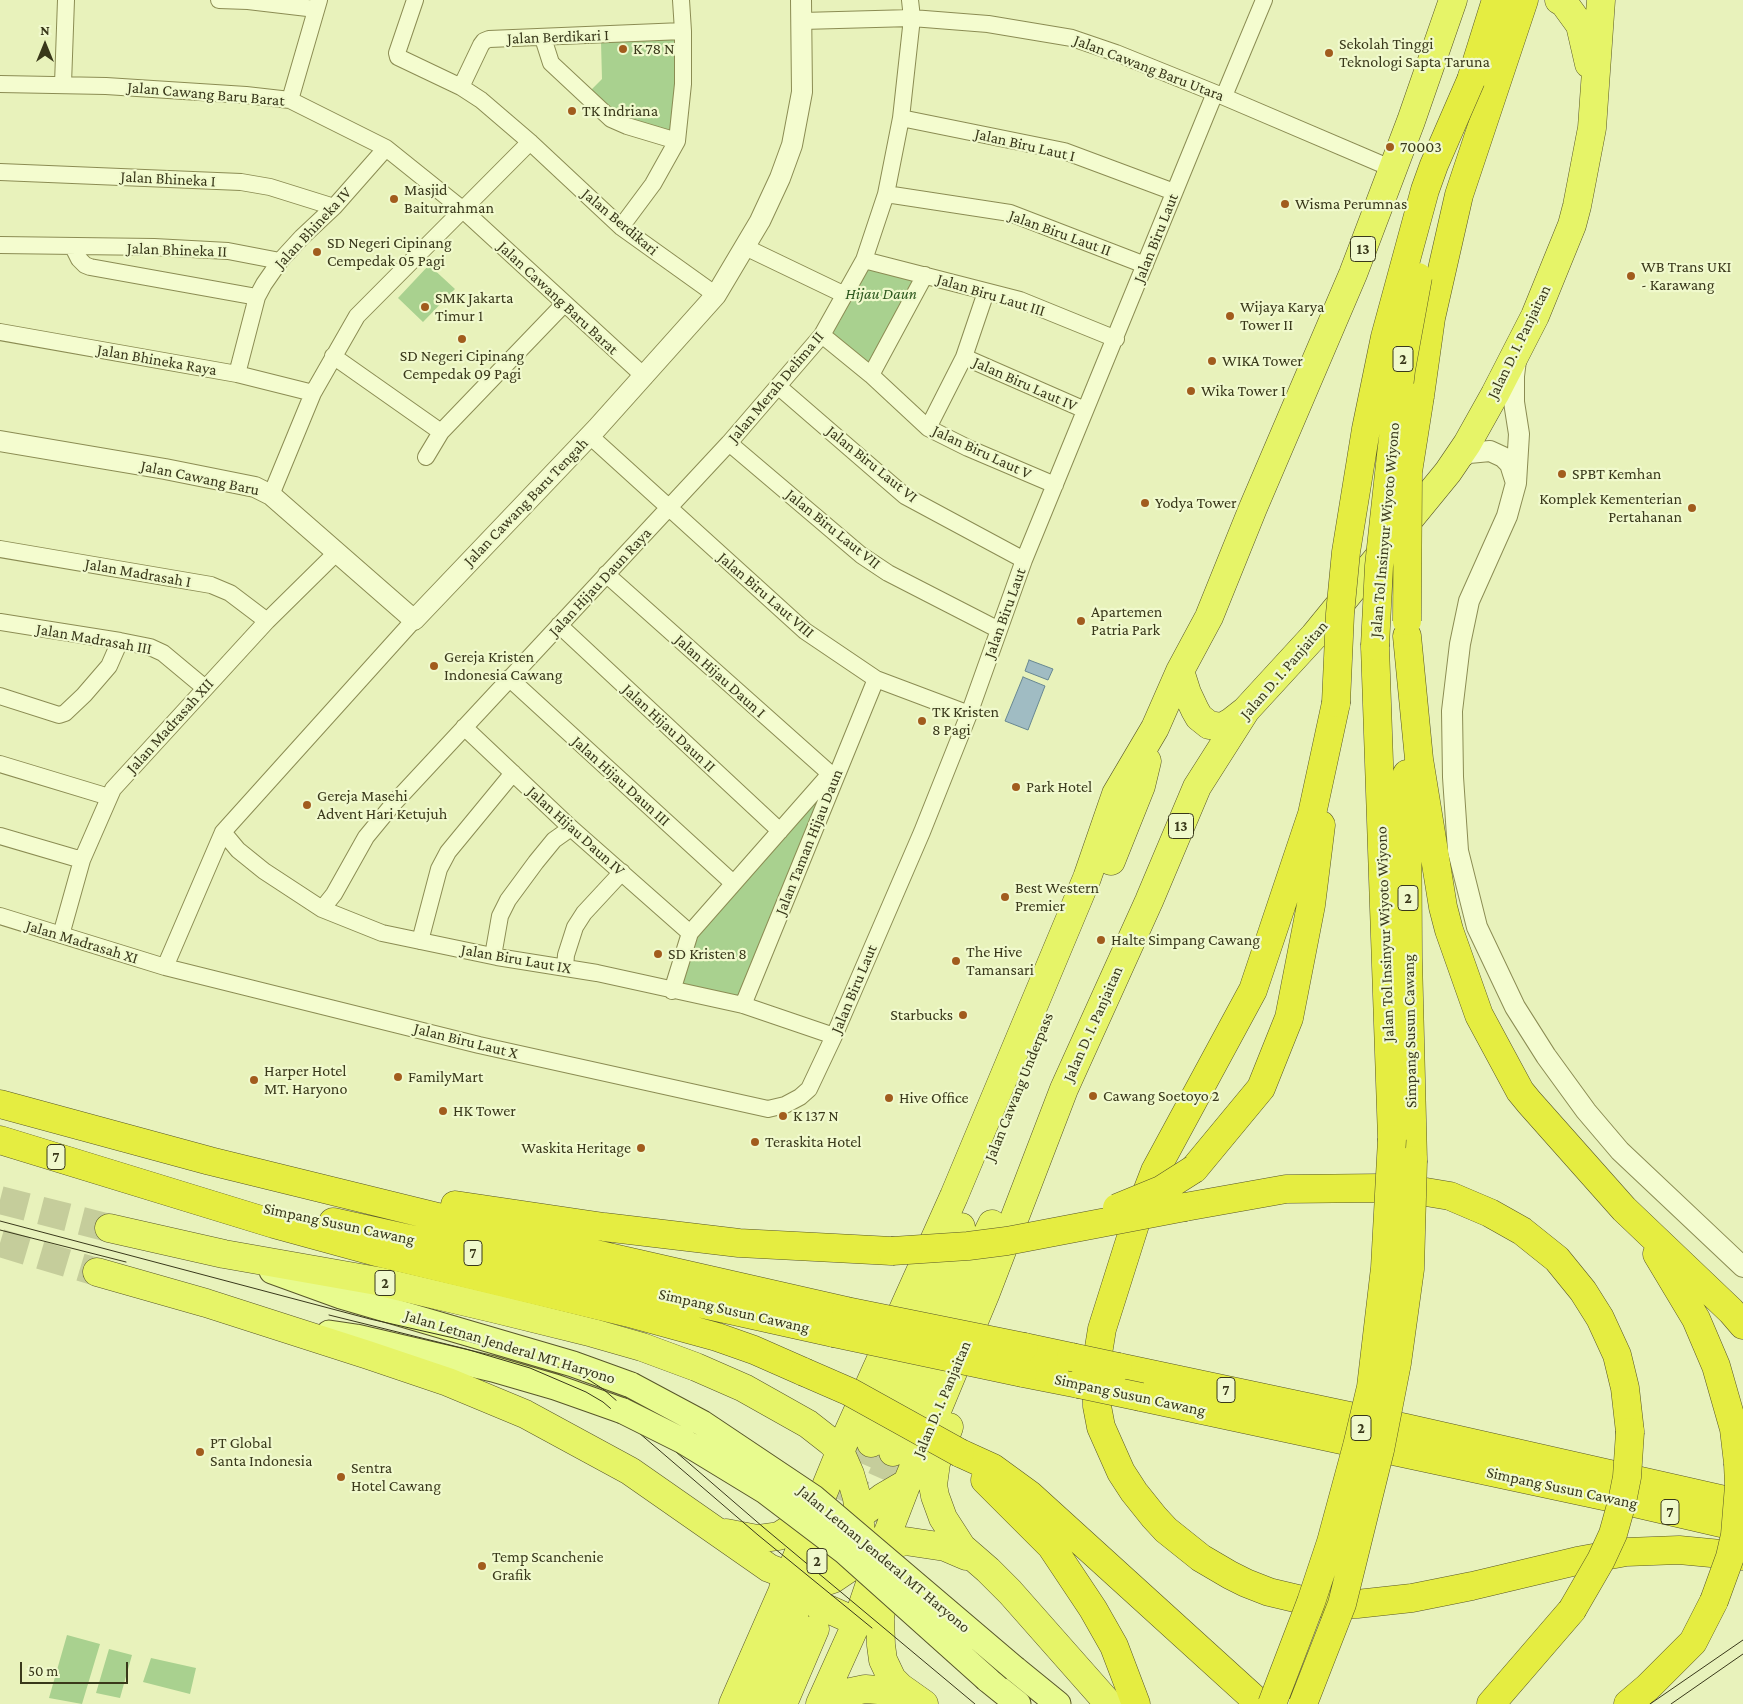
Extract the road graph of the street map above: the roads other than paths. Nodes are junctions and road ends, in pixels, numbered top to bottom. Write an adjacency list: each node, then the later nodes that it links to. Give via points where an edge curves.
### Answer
1 (66, 0): 20 (street)
2 (219, 0): 13 (street)
3 (415, 0): 21 (street, Jalan Berdikari, via 396,56)
4 (681, 0): 16 (street)
5 (801, 0): 15 (street, Jalan Cawang Baru Tengah)
6 (910, 0): 14 (street, Jalan Merah Delima II)
7 (1264, 0): 23 (street, Jalan Biru Laut)
8 (1496, 0): 18 (highway, 2)
9 (1524, 0): 79 (highway, 2, bridge, via 1459,195 1431,318 1408,472)
10 (1559, 0): 22 (highway, via 1580,25)
11 (1601, 0): 22 (highway, Jalan D. I. Panjaitan)
12 (1459, 2): 29 (highway, 13)
13 (317, 4): 24 (street)
14 (912, 18): 15 (street, Jalan Cawang Baru Utara); 23 (street, Jalan Cawang Baru Utara, via 988,24 1072,38); 25 (street, Jalan Merah Delima II)
15 (802, 21): 38 (street, Jalan Cawang Baru Tengah, via 802,92 792,145 780,178)
16 (683, 32): 17 (street, Jalan Berdikari I); 26 (street, via 683,84)
17 (543, 38): 21 (street, Jalan Berdikari I, via 484,41); 26 (street, via 551,62 611,118)
18 (1471, 80): 87 (highway, bridge, via 1424,190 1385,337 1346,552); 159 (highway, Jalan Tol Insinyur Wiyoto Wiyono / 2, bridge, via 1442,174 1419,272 1401,370 1379,566 1375,646 1392,1139 1385,1268 1371,1387 1331,1542 1312,1602)
19 (0, 84): 20 (street, Jalan Cawang Baru Barat)
20 (63, 84): 24 (street, Jalan Cawang Baru Barat)
21 (461, 87): 27 (street, Jalan Berdikari, via 490,106)
22 (1594, 88): 51 (highway, Jalan D. I. Panjaitan / 13, via 1592,128 1572,225 1535,316)
23 (1219, 95): 29 (street, Jalan Cawang Baru Utara); 31 (street, Jalan Biru Laut)
24 (290, 100): 28 (street, Jalan Cawang Baru Barat)
25 (901, 118): 31 (street, Jalan Biru Laut I, via 1064,151); 32 (street, Jalan Merah Delima II)
26 (677, 141): 35 (street, via 653,184)
27 (530, 142): 34 (street); 35 (street, Jalan Berdikari)
28 (386, 148): 33 (street, Jalan Bhineka IV); 34 (street, Jalan Cawang Baru Barat)
29 (1393, 169): 82 (highway, 13, via 1353,274 1209,617)
30 (0, 172): 33 (street, Jalan Bhineka I, via 241,182 270,187)
31 (1174, 192): 41 (street, Jalan Biru Laut)
32 (886, 194): 39 (street, Jalan Merah Delima II); 41 (street, Jalan Biru Laut II, via 1010,214)
33 (334, 207): 40 (street, Jalan Bhineka IV)
34 (462, 210): 47 (street, Jalan Cawang Baru Barat); 52 (street, via 357,316)
35 (621, 227): 44 (street, Jalan Berdikari)
36 (0, 245): 37 (street, Jalan Bhineka II)
37 (73, 247): 40 (street, Jalan Bhineka II, via 228,251); 46 (street, Jalan Bhineka II, via 84,265 90,267)
38 (746, 247): 44 (street, Jalan Cawang Baru Tengah); 45 (street)
39 (864, 260): 42 (street, Jalan Biru Laut III); 45 (street, Jalan Merah Delima II)
40 (280, 261): 46 (street, Jalan Bhineka IV)
41 (1145, 265): 50 (street, Jalan Biru Laut)
42 (925, 275): 43 (street, Jalan Biru Laut III); 55 (street)
43 (986, 292): 50 (street, Jalan Biru Laut III, via 1020,300); 53 (street)
44 (716, 295): 56 (street, Jalan Cawang Baru Tengah)
45 (844, 295): 49 (street, Jalan Merah Delima II)
46 (257, 297): 54 (street, Jalan Bhineka IV)
47 (564, 304): 56 (street, Jalan Cawang Baru Barat); 61 (street)
48 (0, 332): 54 (street, Jalan Bhineka Raya)
49 (822, 335): 55 (street, Jalan Biru Laut V); 57 (street, Jalan Merah Delima II)
50 (1116, 339): 59 (street, Jalan Biru Laut)
51 (1519, 346): 66 (highway, Jalan D. I. Panjaitan / 13); 67 (street, via 1514,376 1519,434)
52 (333, 356): 58 (street); 61 (street)
53 (964, 357): 59 (street, Jalan Biru Laut IV); 60 (street)
54 (238, 374): 58 (street, Jalan Bhineka Raya)
55 (871, 375): 60 (street, Jalan Biru Laut V)
56 (644, 376): 62 (street, Jalan Cawang Baru Tengah)
57 (779, 386): 64 (street, Jalan Merah Delima II); 73 (street, Jalan Biru Laut VI, via 905,496)
58 (313, 393): 69 (street)
59 (1085, 410): 68 (street, Jalan Biru Laut)
60 (928, 428): 68 (street, Jalan Biru Laut V)
61 (442, 432): 65 (street)
62 (590, 436): 70 (street, Jalan Biru Laut VIII); 76 (street, Jalan Cawang Baru Tengah)
63 (0, 441): 69 (street, Jalan Cawang Baru, via 174,471 255,487)
64 (729, 443): 70 (street, Jalan Merah Delima II); 80 (street, Jalan Biru Laut VII, via 861,555 888,573)
65 (426, 457)
66 (1456, 461): 67 (street, via 1469,454 1490,451 1510,464); 88 (highway, Jalan D. I. Panjaitan / 13, via 1314,636)
67 (1516, 483): 111 (street, via 1507,516 1469,601 1452,711 1458,851 1477,927)
68 (1055, 484): 73 (street, Jalan Biru Laut)
69 (271, 494): 72 (street, Jalan Cawang Baru)
70 (668, 508): 74 (street, Jalan Hijau Daun Raya); 84 (street, Jalan Biru Laut VIII, via 805,632)
71 (0, 549): 75 (street, Jalan Madrasah I, via 211,585 225,590)
72 (337, 552): 75 (street, Jalan Madrasah XII); 76 (street, Jalan Cawang Baru)
73 (1024, 560): 80 (street, Jalan Biru Laut)
74 (606, 574): 78 (street, Jalan Hijau Daun Raya); 94 (street, Jalan Hijau Daun I)
75 (267, 620): 85 (street, Jalan Madrasah XII)
76 (414, 620): 98 (street, Jalan Cawang Baru Tengah)
77 (0, 622): 81 (street, Jalan Madrasah III)
78 (559, 625): 83 (street, Jalan Hijau Daun Raya); 97 (street, Jalan Hijau Daun II)
79 (1407, 628): 121 (highway, via 1419,759 1442,908 1479,1015 1520,1091); 160 (highway, Simpang Susun Cawang / 2, bridge, via 1408,957 1413,1160 1410,1269 1397,1363 1380,1450 1342,1604)
80 (999, 630): 89 (street, Jalan Biru Laut)
81 (120, 641): 85 (street, Jalan Madrasah III, via 163,653); 86 (street, via 110,666 65,713)
82 (1180, 671): 88 (highway, via 1195,710 1209,725 1222,727); 91 (highway, 13)
83 (509, 678): 90 (street, Jalan Hijau Daun Raya); 102 (street, Jalan Hijau Daun III)
84 (876, 679): 89 (street, Jalan Biru Laut VIII); 94 (street, Jalan Taman Hijau Daun)
85 (205, 688): 95 (street, Jalan Madrasah XII)
86 (0, 696)
87 (1335, 706): 123 (highway, bridge, via 1311,905 1289,1018 1261,1088 1194,1169 1161,1190); 143 (highway, via 1312,814 1253,990 1155,1171 1102,1329 1096,1366 1097,1406 1101,1427 1120,1472 1160,1524 1201,1558 1246,1583 1307,1601 1357,1604 1412,1598 1626,1552 1679,1550)
88 (1246, 710): 118 (highway, Jalan D. I. Panjaitan / 13, via 1197,787)
89 (969, 714): 114 (street, Jalan Biru Laut)
90 (464, 727): 93 (street, Jalan Hijau Daun IV); 103 (street, Jalan Hijau Daun Raya, via 366,838)
91 (1155, 728): 132 (highway, via 1116,794 1066,929 954,1196); 134 (highway, Jalan Cawang Underpass, via 1141,786 959,1233)
92 (0, 764): 95 (street)
93 (514, 773): 96 (street, Jalan Hijau Daun IV); 107 (street, via 448,852 439,869)
94 (832, 776): 97 (street, Jalan Taman Hijau Daun); 113 (street, Jalan Taman Hijau Daun)
95 (109, 797): 100 (street, Jalan Madrasah XII)
96 (571, 828): 101 (street, Jalan Hijau Daun IV); 108 (street, via 554,840 508,900 500,916)
97 (780, 831): 102 (street, Jalan Taman Hijau Daun)
98 (223, 832): 103 (street, Jalan Biru Laut IX, via 258,866); 109 (street, Jalan Cawang Baru Tengah)
99 (0, 836): 100 (street)
100 (82, 860): 106 (street, Jalan Madrasah XII)
101 (622, 872): 105 (street, Jalan Hijau Daun IV); 110 (street, via 575,927)
102 (733, 884): 105 (street, Jalan Taman Hijau Daun)
103 (322, 909): 107 (street, Jalan Biru Laut IX, via 382,933)
104 (0, 916): 106 (street, Jalan Madrasah XI)
105 (690, 933): 112 (street, Jalan Taman Hijau Daun)
106 (61, 935): 109 (street, Jalan Madrasah XI)
107 (420, 941): 108 (street, Jalan Biru Laut IX)
108 (493, 956): 110 (street, Jalan Biru Laut IX)
109 (164, 967): 116 (street, Jalan Biru Laut X, via 479,1045)
110 (565, 968): 112 (street, Jalan Biru Laut IX)
111 (1504, 982): 124 (street, via 1524,1001 1594,1104 1628,1144); 126 (street, via 1515,1007 1546,1056 1586,1111 1620,1151)
112 (672, 990): 113 (street, Jalan Biru Laut IX)
113 (743, 1005): 114 (street, Jalan Biru Laut IX)
114 (834, 1036): 116 (street, Jalan Biru Laut, via 809,1089 795,1100)
115 (0, 1104): 119 (highway, 7)
116 (768, 1109)
117 (0, 1140): 120 (highway, 7)
118 (1041, 1147): 134 (highway, via 1006,1198 982,1245 947,1332); 141 (highway, via 1037,1198 933,1474 938,1507)
119 (210, 1161): 123 (highway, bridge, via 453,1205 739,1243 892,1251 968,1246); 129 (highway, Simpang Susun Cawang / 7, via 518,1237)
120 (112, 1174): 129 (highway, Simpang Susun Cawang / 7); 135 (highway, bridge, via 362,1248 717,1337 850,1392)
121 (1624, 1209): 130 (highway); 162 (highway, bridge, via 1666,1267 1706,1341 1726,1397 1738,1463 1735,1534 1714,1601 1693,1642)
122 (109, 1228): 125 (highway, Jalan Letnan Jenderal MT Haryono / 2)
123 (1054, 1231): 161 (highway, bridge, via 1286,1189 1408,1189 1450,1196 1490,1213 1522,1231 1557,1259 1583,1290 1617,1355 1630,1432 1627,1477 1613,1534 1572,1610)
124 (1743, 1253)
125 (224, 1254): 133 (highway, Jalan Letnan Jenderal MT Haryono / 2, via 377,1281 593,1332 696,1367 744,1388); 155 (main road, Jalan Letnan Jenderal MT Haryono, bridge, via 341,1296 573,1364 630,1386 702,1423 814,1498)
126 (1743, 1267)
127 (97, 1272): 128 (highway, Jalan Letnan Jenderal MT Haryono / 2)
128 (243, 1316): 139 (highway, Jalan Letnan Jenderal MT Haryono / 2, via 448,1382 525,1414 630,1471); 154 (main road, Jalan Letnan Jenderal MT Haryono, bridge, via 356,1337 556,1387 623,1411 683,1441 765,1491 844,1551)
129 (840, 1322): 131 (highway, Simpang Susun Cawang / 7, bridge)
130 (1743, 1325)
131 (1024, 1360): 136 (highway, Simpang Susun Cawang / 7, bridge, via 1071,1357); 138 (highway, Simpang Susun Cawang / 7, bridge, via 1079,1384)
132 (875, 1373): 133 (highway, via 856,1401 839,1414 819,1420); 134 (highway)
133 (797, 1418): 134 (highway, Jalan Letnan Jenderal MT Haryono / 2, via 818,1431); 139 (highway, via 812,1436 819,1451 821,1467 812,1504 803,1518 787,1532 764,1539 735,1536)
134 (885, 1452): 137 (highway, 2, via 883,1497); 137 (highway, via 850,1474); 141 (highway, via 924,1489 938,1527); 142 (highway); 145 (highway)
135 (960, 1453): 157 (highway, via 1051,1546 1114,1646); 158 (highway, via 993,1468 1037,1501)
136 (1743, 1504)
137 (860, 1515): 142 (highway); 145 (highway, 2, via 813,1565)
138 (1743, 1528)
139 (715, 1529): 145 (highway, 2, via 769,1568 782,1573); 147 (highway, via 753,1566 761,1579 768,1603)
140 (927, 1544): 142 (highway, via 905,1541); 144 (highway, via 955,1550); 153 (highway, via 912,1546 898,1556 884,1592 880,1618 881,1645 892,1679)
141 (963, 1549): 144 (highway)
142 (873, 1553): 145 (highway, via 826,1582); 146 (highway)
143 (1743, 1556)
144 (988, 1570): 156 (highway)
145 (786, 1581): 146 (highway); 147 (highway)
146 (860, 1614): 151 (highway)
147 (767, 1626): 148 (highway)
148 (733, 1704)
149 (760, 1704): 150 (highway, via 805,1625)
150 (783, 1704)
151 (820, 1704)
152 (829, 1704): 153 (highway, via 846,1693 865,1688 891,1691)
153 (924, 1704)
154 (1018, 1704)
155 (1058, 1704)
156 (1109, 1704)
157 (1136, 1704)
158 (1260, 1704)
159 (1272, 1704)
160 (1303, 1704)
161 (1491, 1704)
162 (1628, 1704)

